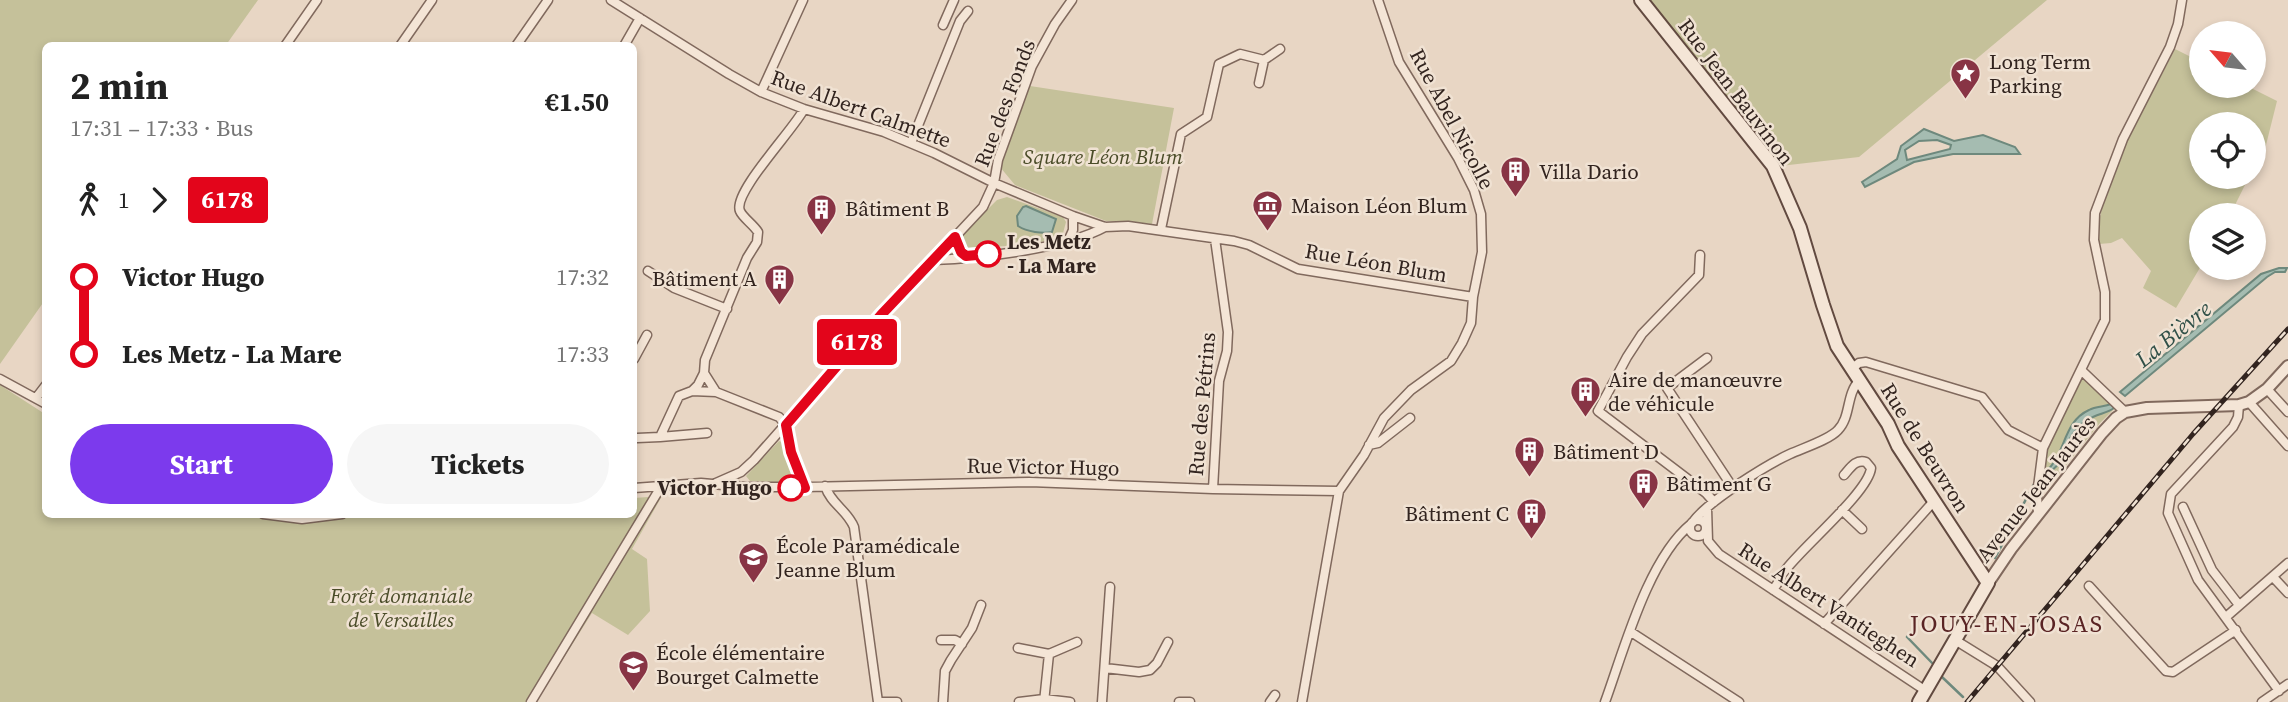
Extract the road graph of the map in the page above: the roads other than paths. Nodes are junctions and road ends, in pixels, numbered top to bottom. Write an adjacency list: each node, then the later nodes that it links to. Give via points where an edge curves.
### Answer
1 (317, 0): 14 (street)
2 (432, 0): 15 (street)
3 (548, 0): 16 (street)
4 (611, 0): 12 (street, Rue Albert Calmette)
5 (803, 0): 21 (street)
6 (954, 0): 13 (street)
7 (1072, 0): 24 (street, Rue des Fonds, via 1032,66)
8 (1378, 0): 35 (street, Rue Abel Nicolle, via 1399,62 1474,190 1481,214 1482,252)
9 (1641, 0): 41 (main road, Rue Jean Bauvinon, via 1773,166 1800,228 1837,346)
10 (2182, 0): 42 (street, via 2170,47 2123,139 2095,214 2105,320)
11 (968, 11): 23 (street)
12 (640, 18): 17 (street); 21 (street, Rue Albert Calmette)
13 (943, 25)
14 (288, 42)
15 (403, 42)
16 (519, 42)
17 (626, 42)
18 (1280, 49): 19 (street)
19 (1264, 60): 20 (street); 27 (street, via 1240,54 1219,64 1207,117 1181,134)
20 (1259, 83)
21 (761, 92): 22 (street, Rue Albert Calmette)
22 (804, 109): 23 (street, Rue Albert Calmette); 36 (street, via 740,201 740,210 758,232 757,242)
23 (911, 143): 24 (street, Rue Albert Calmette)
24 (994, 183): 25 (street, Rue Léon Blum); 28 (street, Rue des Fonds, via 983,207)
25 (1073, 216): 26 (street, Rue Léon Blum); 29 (street)
26 (1105, 226): 27 (street, Rue Léon Blum); 29 (street)
27 (1161, 229): 30 (street, Rue Léon Blum)
28 (955, 237): 32 (street); 33 (street, Rue des Fonds)
29 (1069, 239): 32 (street, via 1013,252)
30 (1214, 240): 35 (street, Rue Léon Blum, via 1249,245 1314,273); 72 (street, Rue des Pétrins, via 1228,332 1219,381)
31 (1700, 255): 75 (street, via 1699,275 1642,334 1598,411 1706,493)
32 (966, 256): 33 (street)
33 (933, 260): 56 (street, Rue des Fonds)
34 (648, 271): 36 (street, via 674,288)
35 (1473, 297): 60 (street, Rue Abel Nicolle, via 1471,323 1451,360 1411,390 1384,418)
36 (727, 309): 43 (street)
37 (647, 335): 38 (street)
38 (637, 353)
39 (1707, 358): 71 (street, via 1667,388)
40 (2288, 366): 46 (street)
41 (1852, 369): 45 (main road, Rue de Beuvron); 62 (street, via 1866,362 1982,397 2008,430)
42 (2081, 370): 53 (street); 62 (street)
43 (704, 373): 48 (street); 49 (street)
44 (0, 379): 50 (street)
45 (1859, 381): 71 (street, via 1838,431); 74 (main road, Rue de Beuvron)
46 (2267, 389): 52 (street); 54 (street)
47 (42, 390): 50 (street)
48 (692, 391): 49 (street); 58 (street, via 679,396)
49 (716, 392): 56 (street, via 779,417)
50 (36, 398): 51 (street)
51 (42, 402)
52 (2244, 403): 53 (street, Avenue Jean Jaurès); 61 (street); 93 (street, via 2233,427 2168,502 2168,513 2198,580)
53 (2125, 412): 78 (street, Avenue Jean Jaurès, via 2102,433)
54 (2288, 412)
55 (1409, 418): 60 (street)
56 (786, 425): 63 (street, Rue des Fonds); 70 (street)
57 (707, 433): 58 (street)
58 (660, 437): 59 (street)
59 (638, 438)
60 (1369, 445): 73 (street, Rue Abel Nicolle)
61 (2288, 446)
62 (2043, 448): 78 (street)
63 (741, 472): 65 (street); 68 (street)
64 (1844, 475): 77 (street, via 1861,461 1871,468)
65 (713, 484): 66 (street, Rue Victor Hugo); 68 (street, Rue Victor Hugo)
66 (662, 485): 69 (street, Rue Victor Hugo); 109 (street)
67 (825, 486): 70 (street, Rue Victor Hugo); 72 (street, Rue Victor Hugo, via 1030,482); 110 (street, via 854,527)
68 (746, 487): 70 (street, Rue Victor Hugo)
69 (637, 488)
70 (805, 488)
71 (1733, 488): 75 (street)
72 (1213, 489): 73 (street, Rue Victor Hugo)
73 (1339, 491): 118 (street)
74 (1934, 501): 86 (main road, Rue de Beuvron); 94 (street)
75 (1711, 505): 79 (street); 80 (street, Rue Albert Vantieghen)
76 (2183, 507): 91 (street, via 2212,570)
77 (1842, 510): 81 (street); 89 (street, via 1792,561)
78 (2038, 513): 86 (street, Avenue Jean Jaurès)
79 (1692, 523): 80 (street); 82 (street); 96 (street, via 1657,567)
80 (1706, 525): 82 (street, via 1700,535); 83 (street, Rue Albert Vantieghen, via 1708,541)
81 (1862, 528)
82 (1693, 535): 83 (street)
83 (1719, 554): 89 (street, Rue Albert Vantieghen)
84 (2288, 563): 85 (street)
85 (2273, 577): 90 (street); 91 (street)
86 (1988, 583): 98 (main road, Avenue Jean Jaurès)
87 (2089, 586): 95 (street, via 2166,671 2173,672)
88 (1110, 587): 104 (street)
89 (1773, 590): 94 (street, Rue Albert Vantieghen)
90 (2288, 593)
91 (2239, 605): 93 (street)
92 (981, 606): 101 (street)
93 (2226, 617): 95 (street)
94 (1824, 624): 107 (street, Rue Albert Vantieghen)
95 (2236, 630): 106 (street)
96 (1631, 632): 119 (street); 120 (street)
97 (941, 640): 101 (street)
98 (1955, 640): 107 (main road, Avenue Jean Jaurès); 121 (street, via 2007,675)
99 (1077, 642): 103 (street)
100 (1168, 642): 104 (street, via 1150,670)
101 (962, 644): 112 (street, via 946,671)
102 (1018, 648): 103 (street)
103 (1049, 654): 108 (street)
104 (1105, 668): 115 (street)
105 (2288, 684): 106 (street)
106 (2279, 691): 122 (street)
107 (1922, 696)
108 (1044, 700): 113 (street); 114 (street)
109 (531, 702)
110 (878, 702): 111 (street)
111 (897, 702)
112 (943, 702)
113 (1019, 702)
114 (1070, 702)
115 (1102, 702)
116 (1179, 702): 117 (street)
117 (1190, 702)
118 (1302, 702)
119 (1605, 702)
120 (1739, 702)
121 (2029, 702)
122 (2262, 702)

